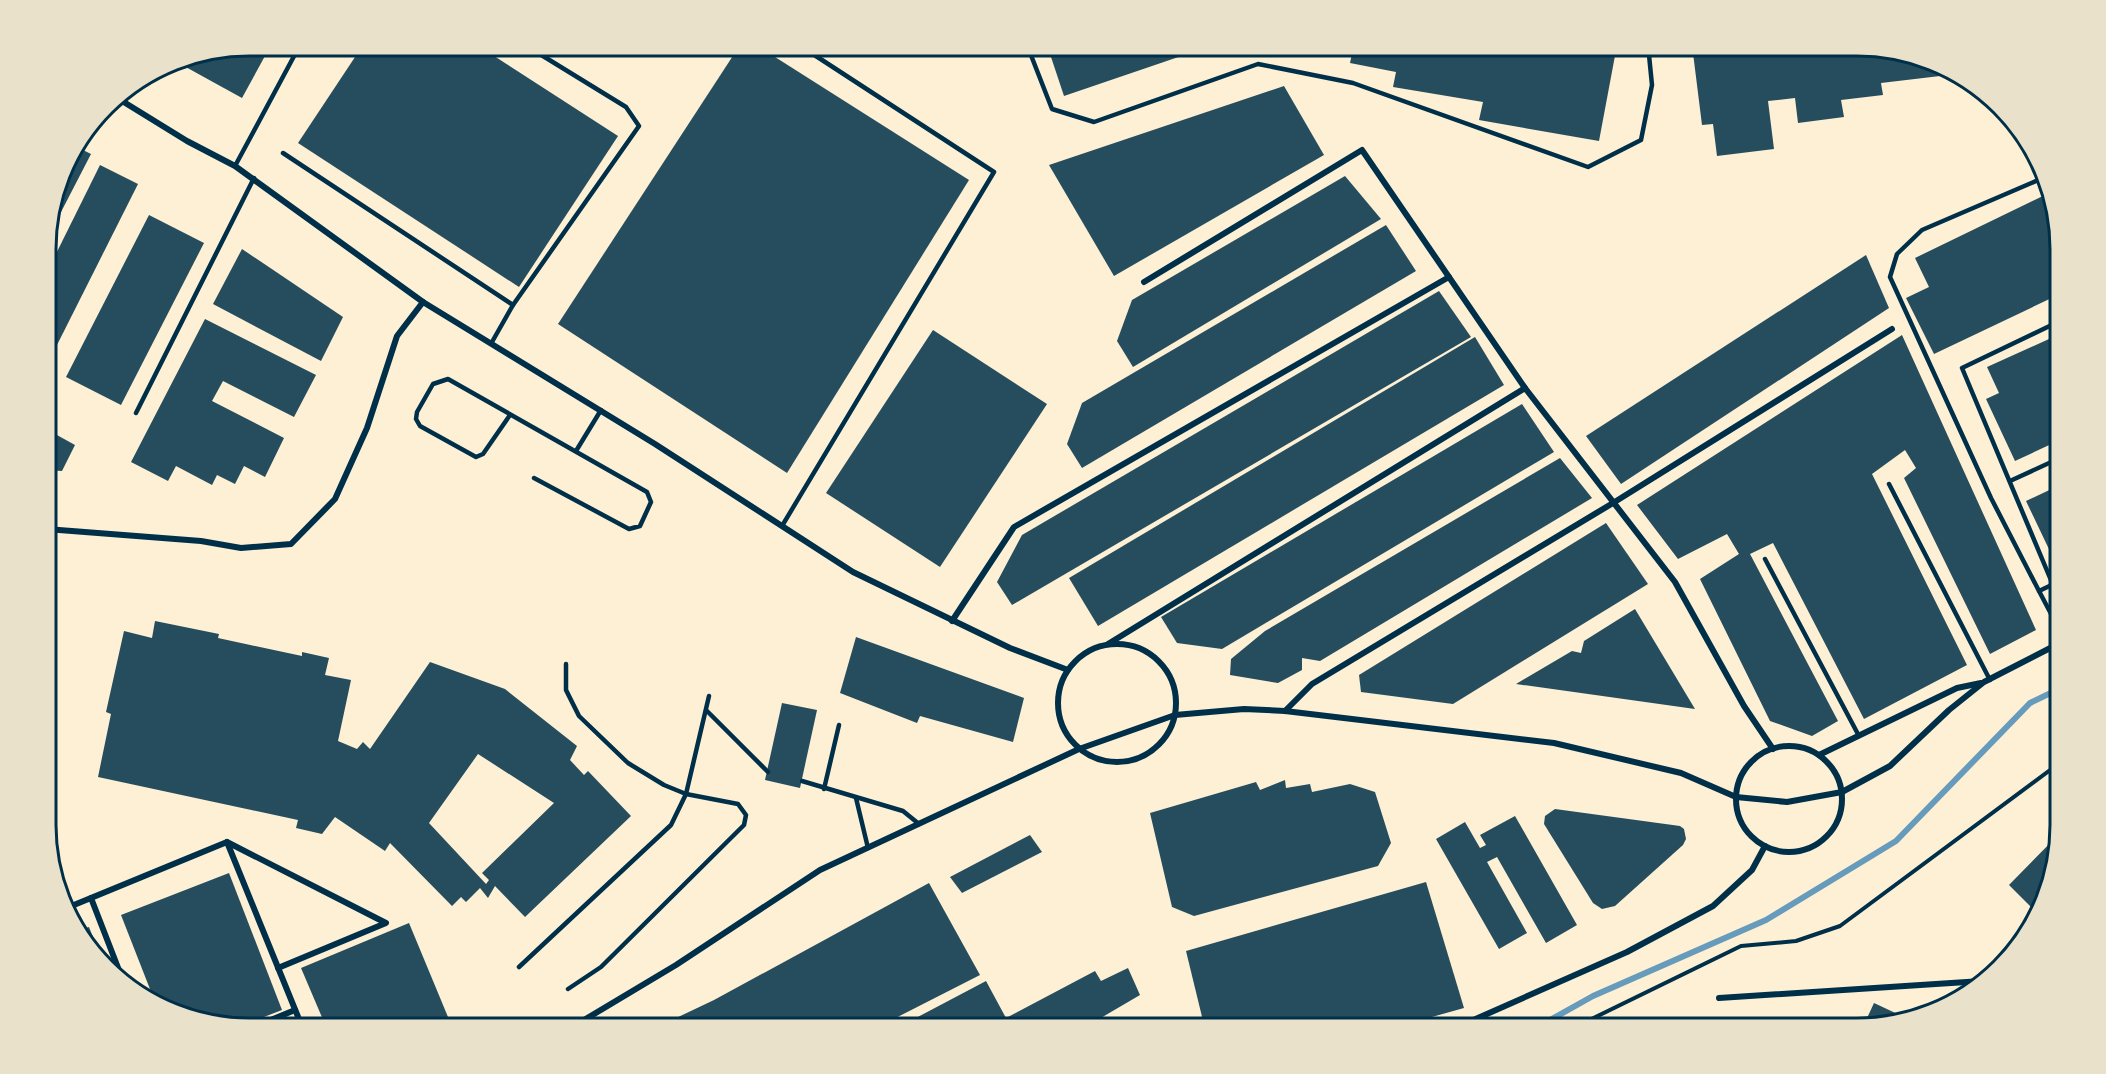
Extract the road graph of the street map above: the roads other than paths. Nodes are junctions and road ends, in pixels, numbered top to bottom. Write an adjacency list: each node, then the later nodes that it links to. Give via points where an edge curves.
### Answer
1 (294, 56): 8 (lane)
2 (543, 56): 14 (lane, via 626,107 639,126)
3 (816, 56): 28 (lane, via 994,172)
4 (1031, 56): 5 (lane, via 1052,109 1095,122 1258,64 1353,83 1588,167 1641,140 1652,85)
5 (1649, 56)
6 (123, 102): 8 (street)
7 (283, 153): 14 (lane)
8 (235, 166): 9 (street)
9 (254, 178): 13 (street); 20 (lane)
10 (2038, 180): 33 (lane, via 1922,230 1897,254 1890,278 1991,498)
11 (1449, 277): 12 (street, via 1362,150); 18 (street); 35 (street, via 1014,527)
12 (1144, 282)
13 (423, 302): 17 (street); 29 (street, via 397,336 367,428 335,499 291,544 241,548 201,541)
14 (513, 305): 17 (lane)
15 (2050, 326): 25 (lane, via 1962,368)
16 (1892, 329): 27 (street)
17 (492, 342): 19 (street)
18 (1525, 388): 27 (street); 36 (street)
19 (601, 410): 22 (lane); 28 (street)
20 (136, 413)
21 (510, 415): 21 (lane, via 483,454 476,457 420,426 416,419 433,384 448,379); 22 (lane)
22 (576, 451): 24 (lane, via 650,496 640,526 629,529)
23 (2050, 463): 25 (lane)
24 (534, 478)
25 (2010, 481): 31 (lane)
26 (1889, 484): 40 (lane)
27 (1613, 503): 43 (street, via 1312,684); 48 (street, via 1675,582 1744,706)
28 (782, 526): 35 (street, via 853,572)
29 (56, 530)
30 (1765, 558): 46 (lane)
31 (2050, 578)
32 (2050, 586): 33 (lane)
33 (2039, 591): 34 (lane)
34 (2050, 612)
35 (952, 621): 39 (street)
36 (1108, 644): 39 (street, via 1080,657); 44 (street, via 1137,648 1160,662 1176,694)
37 (2050, 649): 40 (street)
38 (566, 664): 54 (lane, via 566,690 579,716 628,763)
39 (1068, 670): 47 (street, via 1059,693 1060,718)
40 (1987, 681): 46 (street, via 1957,688); 53 (street, via 1949,710 1890,766)
41 (710, 696): 42 (lane)
42 (706, 711): 50 (lane); 54 (lane)
43 (1285, 711): 44 (street, via 1244,709); 55 (street, via 1554,743 1681,773)
44 (1175, 715): 47 (street); 47 (street, via 1160,744 1146,755 1110,762)
45 (839, 725): 52 (lane)
46 (1860, 738): 49 (street)
47 (1079, 749): 57 (street)
48 (1773, 749): 49 (street, via 1789,746); 55 (street, via 1747,767)
49 (1819, 755): 53 (street, via 1834,772)
50 (768, 772)
51 (802, 781): 52 (lane)
52 (824, 789): 56 (lane)
53 (1842, 792): 55 (street, via 1787,802); 59 (street, via 1842,809 1826,837 1797,852)
54 (686, 794): 64 (lane, via 671,825); 67 (lane, via 738,804 746,815 744,825 601,967)
55 (1736, 797): 59 (street, via 1743,825)
56 (856, 798): 57 (lane, via 903,811); 60 (lane)
57 (920, 825): 60 (street)
58 (226, 842): 61 (street); 65 (street); 65 (street, via 386,922)
59 (1765, 846): 73 (street, via 1752,870 1713,906 1627,952)
60 (868, 848): 72 (street, via 804,878 676,965)
61 (91, 898): 62 (street); 63 (street)
62 (73, 905)
63 (118, 967)
64 (519, 967)
65 (278, 968): 69 (street)
66 (1971, 982): 68 (street)
67 (568, 989)
68 (1719, 998)
69 (295, 1010): 70 (street); 71 (street)
70 (276, 1018)
71 (298, 1018)
72 (587, 1018)
73 (1478, 1018)

